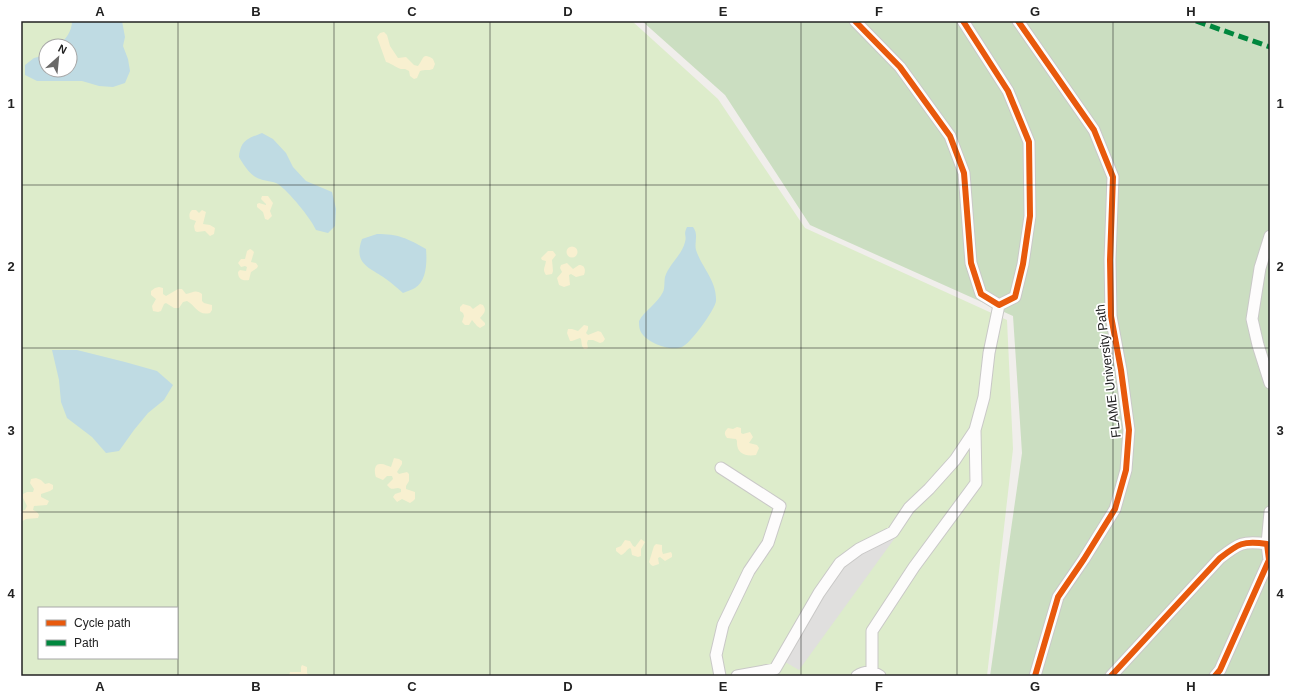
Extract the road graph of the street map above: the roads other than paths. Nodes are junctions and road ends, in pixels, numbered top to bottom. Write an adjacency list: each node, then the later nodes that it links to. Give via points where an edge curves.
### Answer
1 (855, 21): 5 (street, via 900,67 950,136 964,173 971,263 982,294)
2 (963, 21): 5 (street, via 1008,91 1029,142 1030,216 1024,264 1015,296)
3 (1018, 21): 15 (street, FLAME University Path, via 1094,130 1113,177 1111,316 1129,430 1126,470 1115,509 1058,597)
4 (1270, 236): 6 (street, via 1260,268 1252,319)
5 (999, 305): 7 (street, via 989,353 984,397)
6 (1270, 383)
7 (975, 430): 11 (street, via 976,483 914,567 872,631); 13 (street, via 955,460 909,508 893,532 858,549 840,563 819,593 776,669)
8 (720, 468): 12 (street, via 780,506 768,543 749,571 723,625 716,655)
9 (1270, 512): 10 (street)
10 (1267, 544): 16 (street, via 1252,542 1236,545 1220,558); 17 (street, via 1269,560 1220,670)
11 (876, 674): 14 (street, via 866,672)
12 (720, 676)
13 (737, 676)
14 (857, 676)
15 (1035, 676)
16 (1111, 676)
17 (1215, 676)

